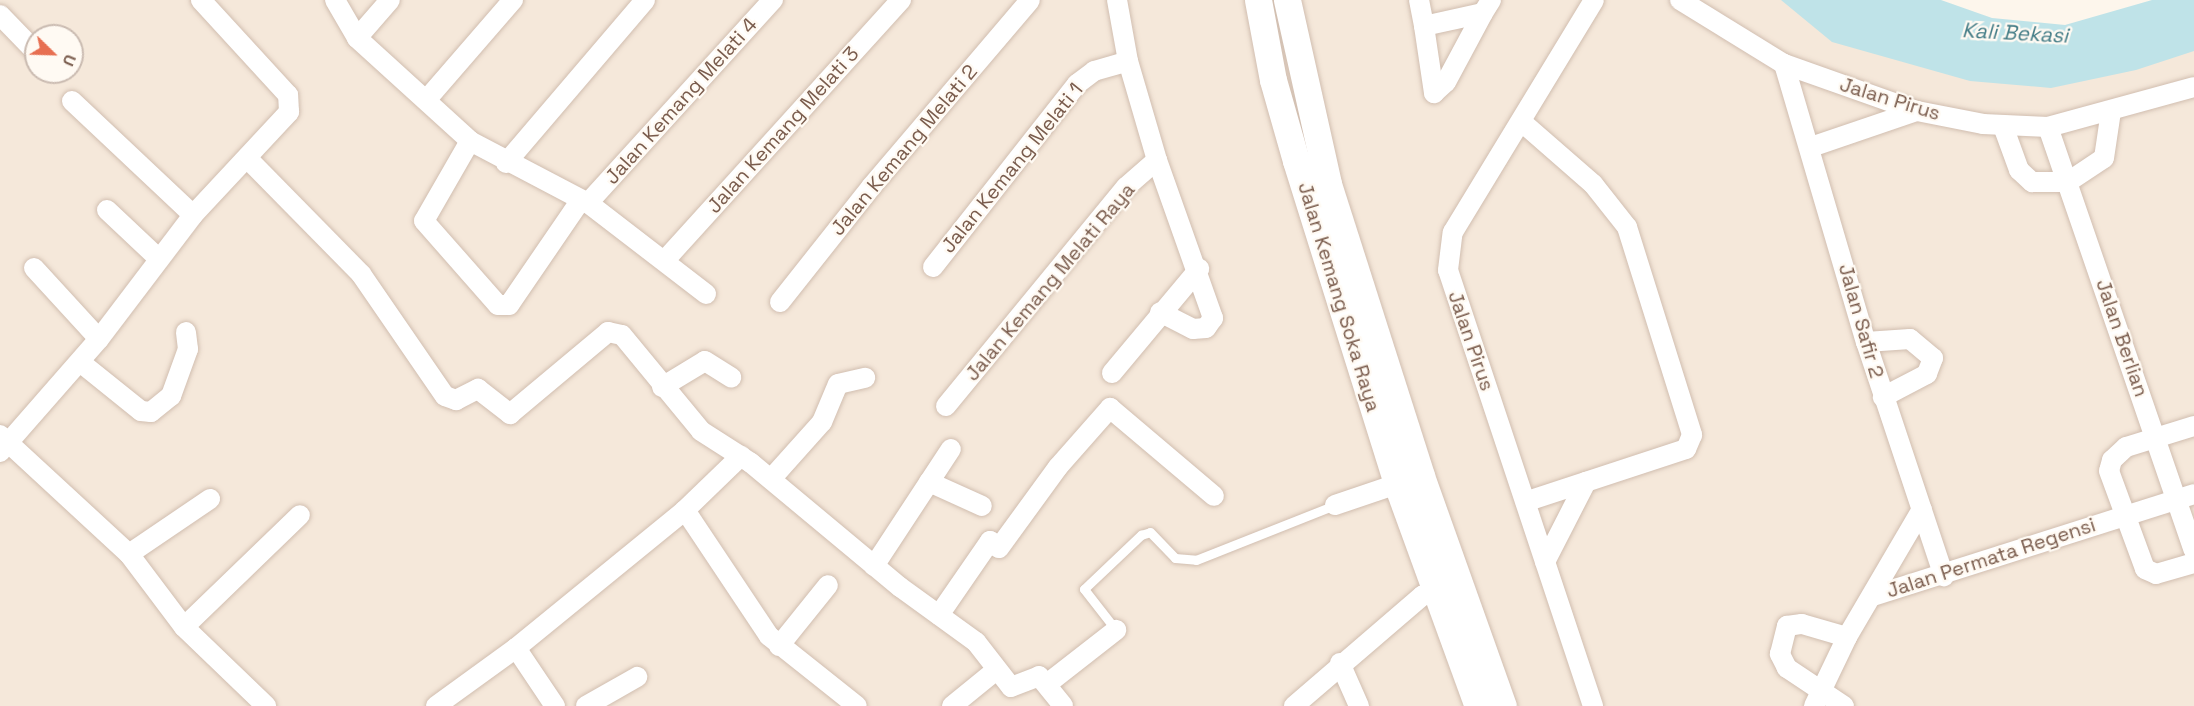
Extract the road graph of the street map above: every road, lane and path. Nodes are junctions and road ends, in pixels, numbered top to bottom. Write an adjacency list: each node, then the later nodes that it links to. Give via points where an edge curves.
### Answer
1 (201, 0): 32 (street, via 290,101 285,118)
2 (335, 0): 18 (street)
3 (390, 0): 18 (street)
4 (513, 0): 23 (street)
5 (645, 0): 34 (street)
6 (773, 0): 36 (street, Jalan Kemang Melati 4)
7 (901, 0): 40 (street, Jalan Kemang Melati 3)
8 (1030, 0): 45 (street, Jalan Kemang Melati 2)
9 (1117, 0): 20 (street)
10 (1258, 0): 63 (street, Jalan Kemang Soka Raya, via 1276,92)
11 (1287, 0): 63 (street, Jalan Kemang Soka Raya, via 1328,184)
12 (1419, 0): 17 (street)
13 (1594, 0): 27 (street, Jalan Pirus)
14 (1680, 0): 21 (street, Jalan Pirus)
15 (1487, 7): 17 (street); 17 (street, via 1446,82 1434,93)
16 (0, 15): 19 (street)
17 (1424, 26)
18 (357, 38): 23 (street)
19 (24, 40)
20 (1128, 60): 33 (street); 41 (street, Jalan Kemang Melati 1, via 1094,70 1077,84)
21 (1784, 64): 25 (street, Jalan Pirus); 31 (street, Jalan Safir 2)
22 (2194, 87): 26 (street, Jalan Pirus)
23 (428, 98): 30 (street)
24 (72, 101): 38 (street)
25 (1917, 111): 28 (street, Jalan Pirus); 31 (street)
26 (2111, 111): 29 (street, Jalan Pirus); 35 (street, via 2104,158)
27 (1523, 123): 65 (street, via 1593,184 1627,227 1692,435 1686,449); 69 (street, Jalan Pirus, via 1453,232 1448,270)
28 (2003, 126): 29 (street, Jalan Pirus); 35 (street, via 2019,170 2032,182)
29 (2048, 127): 35 (street, Jalan Berlian)
30 (470, 141): 34 (street); 36 (street, Jalan Kemang Melati 4, via 424,221 498,305 509,305)
31 (1811, 147): 49 (street, Jalan Safir 2)
32 (249, 160): 38 (street); 54 (street, via 361,274 452,400 478,389 501,410 519,410 614,330 628,341)
33 (1157, 160): 43 (street); 56 (street, Jalan Kemang Melati Raya, via 1126,187)
34 (506, 163): 36 (street)
35 (2068, 182): 58 (street, Jalan Berlian)
36 (585, 201): 40 (street)
37 (107, 210): 39 (street)
38 (193, 215): 39 (street)
39 (158, 258): 48 (street)
40 (666, 259): 44 (street)
41 (933, 267)
42 (34, 268): 48 (street)
43 (1199, 269): 46 (street); 46 (street, via 1213,311 1212,324 1193,329)
44 (706, 294)
45 (780, 302)
46 (1160, 312): 51 (street)
47 (186, 332): 50 (street, via 188,349 171,396 151,412 141,411)
48 (99, 339): 50 (street)
49 (1866, 342): 55 (street, Jalan Safir 2); 55 (street, via 1910,339 1933,358 1927,374)
50 (80, 362): 59 (street)
51 (1112, 373)
52 (731, 377): 54 (street, via 705,361)
53 (865, 378): 62 (street, via 838,384 822,422)
54 (662, 387): 61 (street, via 701,431)
55 (1883, 397): 72 (street, Jalan Safir 2)
56 (946, 406)
57 (2194, 426): 58 (street)
58 (2156, 435): 67 (street, Jalan Berlian); 75 (street, via 2126,447 2112,460 2109,477)
59 (3, 444): 77 (street)
60 (951, 448): 64 (street)
61 (741, 456): 62 (street); 73 (street)
62 (771, 479): 80 (street)
63 (1409, 480): 70 (street); 82 (street, Jalan Kemang Soka Raya); 84 (street, Jalan Kemang Soka Raya)
64 (929, 482): 71 (street); 80 (street)
65 (1586, 482): 69 (street); 78 (street)
66 (1214, 496): 86 (street, via 1110,408 1058,467 999,548 990,541)
67 (2186, 497): 75 (street, Jalan Permata Regensi); 76 (street, Jalan Berlian)
68 (210, 499): 77 (street)
69 (1525, 502): 78 (street, Jalan Pirus)
70 (1335, 505): 88 (lane, via 1196,560 1175,558 1150,532 1141,535 1084,589)
71 (982, 507)
72 (1922, 509): 81 (street, Jalan Safir 2); 85 (street)
73 (684, 510): 90 (street); 91 (street)
74 (300, 515): 87 (street)
75 (2125, 515): 79 (street, via 2147,571 2156,574); 81 (street, Jalan Permata Regensi)
76 (2194, 550)
77 (129, 554): 87 (street)
78 (1545, 562): 108 (street, Jalan Pirus)
79 (2194, 563)
80 (873, 566): 86 (street)
81 (1944, 576): 85 (street, Jalan Permata Regensi)
82 (1460, 577): 84 (street); 107 (street, Jalan Kemang Soka Raya)
83 (828, 585): 90 (street)
84 (1435, 589): 92 (street); 106 (street, Jalan Kemang Soka Raya)
85 (1873, 596): 89 (street, Jalan Permata Regensi)
86 (939, 615): 93 (street, via 976,642)
87 (184, 627): 97 (street)
88 (1116, 630): 95 (street)
89 (1847, 637): 96 (street, Jalan Permata Regensi); 96 (street, via 1802,624 1787,626 1781,638 1780,654 1787,668)
90 (779, 646): 101 (street)
91 (516, 648): 98 (street); 99 (street)
92 (1340, 663): 104 (street); 105 (street)
93 (995, 671): 95 (street, via 1011,687 1039,676); 102 (street)
94 (637, 676): 100 (street)
95 (1047, 684): 103 (street)
96 (1817, 700): 109 (street)
97 (267, 706)
98 (436, 706)
99 (555, 706)
100 (586, 706)
101 (858, 706)
102 (952, 706)
103 (1063, 706)
104 (1294, 706)
105 (1359, 706)
106 (1478, 706)
107 (1503, 706)
108 (1593, 706)
109 (1844, 706)

